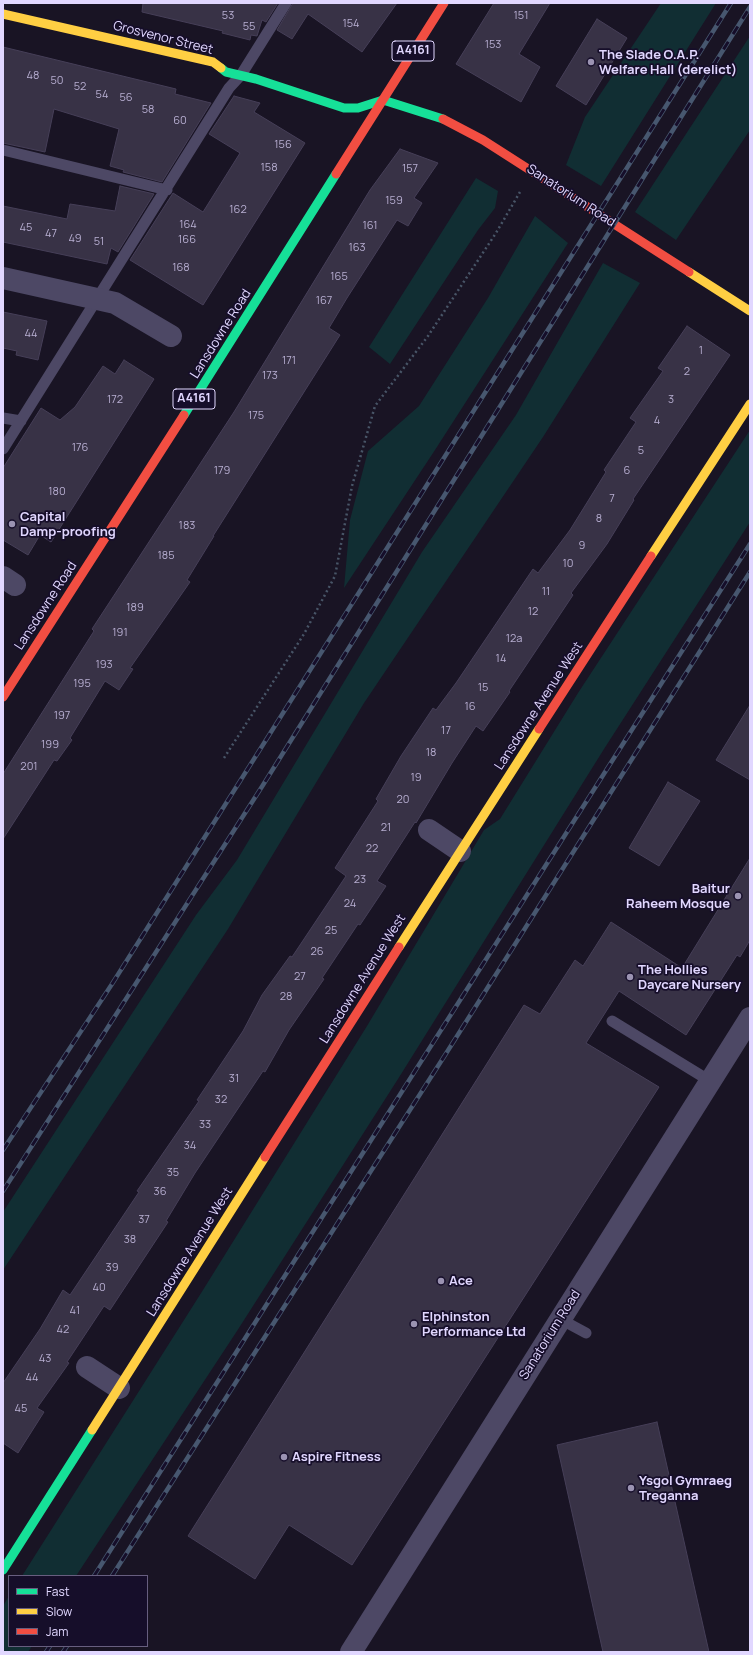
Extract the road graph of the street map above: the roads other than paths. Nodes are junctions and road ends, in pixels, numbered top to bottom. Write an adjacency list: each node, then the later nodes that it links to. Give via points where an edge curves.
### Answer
1 (286, 3): 4 (lane)
2 (444, 3): 5 (street, Lansdowne Road / A4161)
3 (3, 14): 4 (street, Grosvenor Street, via 212,62 226,72)
4 (240, 75): 5 (street, Grosvenor Street, via 344,108 358,108); 7 (lane, via 229,88)
5 (383, 100): 10 (street, Sanatorium Road, via 448,121 483,140); 16 (street, Lansdowne Road / A4161, via 212,372)
6 (3, 150): 7 (lane)
7 (167, 190): 9 (lane)
8 (3, 278): 9 (street)
9 (98, 298): 11 (street, via 116,303); 14 (lane)
10 (750, 311)
11 (172, 336)
12 (750, 404): 18 (street, Lansdowne Avenue West)
13 (3, 418): 14 (lane)
14 (21, 421): 15 (lane)
15 (3, 449)
16 (3, 695)
17 (429, 830): 18 (street)
18 (460, 851): 25 (street, Lansdowne Avenue West)
19 (750, 1018): 21 (street, Sanatorium Road)
20 (612, 1021): 21 (lane)
21 (710, 1081): 22 (street, Sanatorium Road)
22 (560, 1319): 23 (lane); 27 (street, Sanatorium Road)
23 (586, 1333)
24 (87, 1367): 25 (street)
25 (119, 1388): 26 (street, Lansdowne Avenue West)
26 (3, 1570)
27 (351, 1652)

